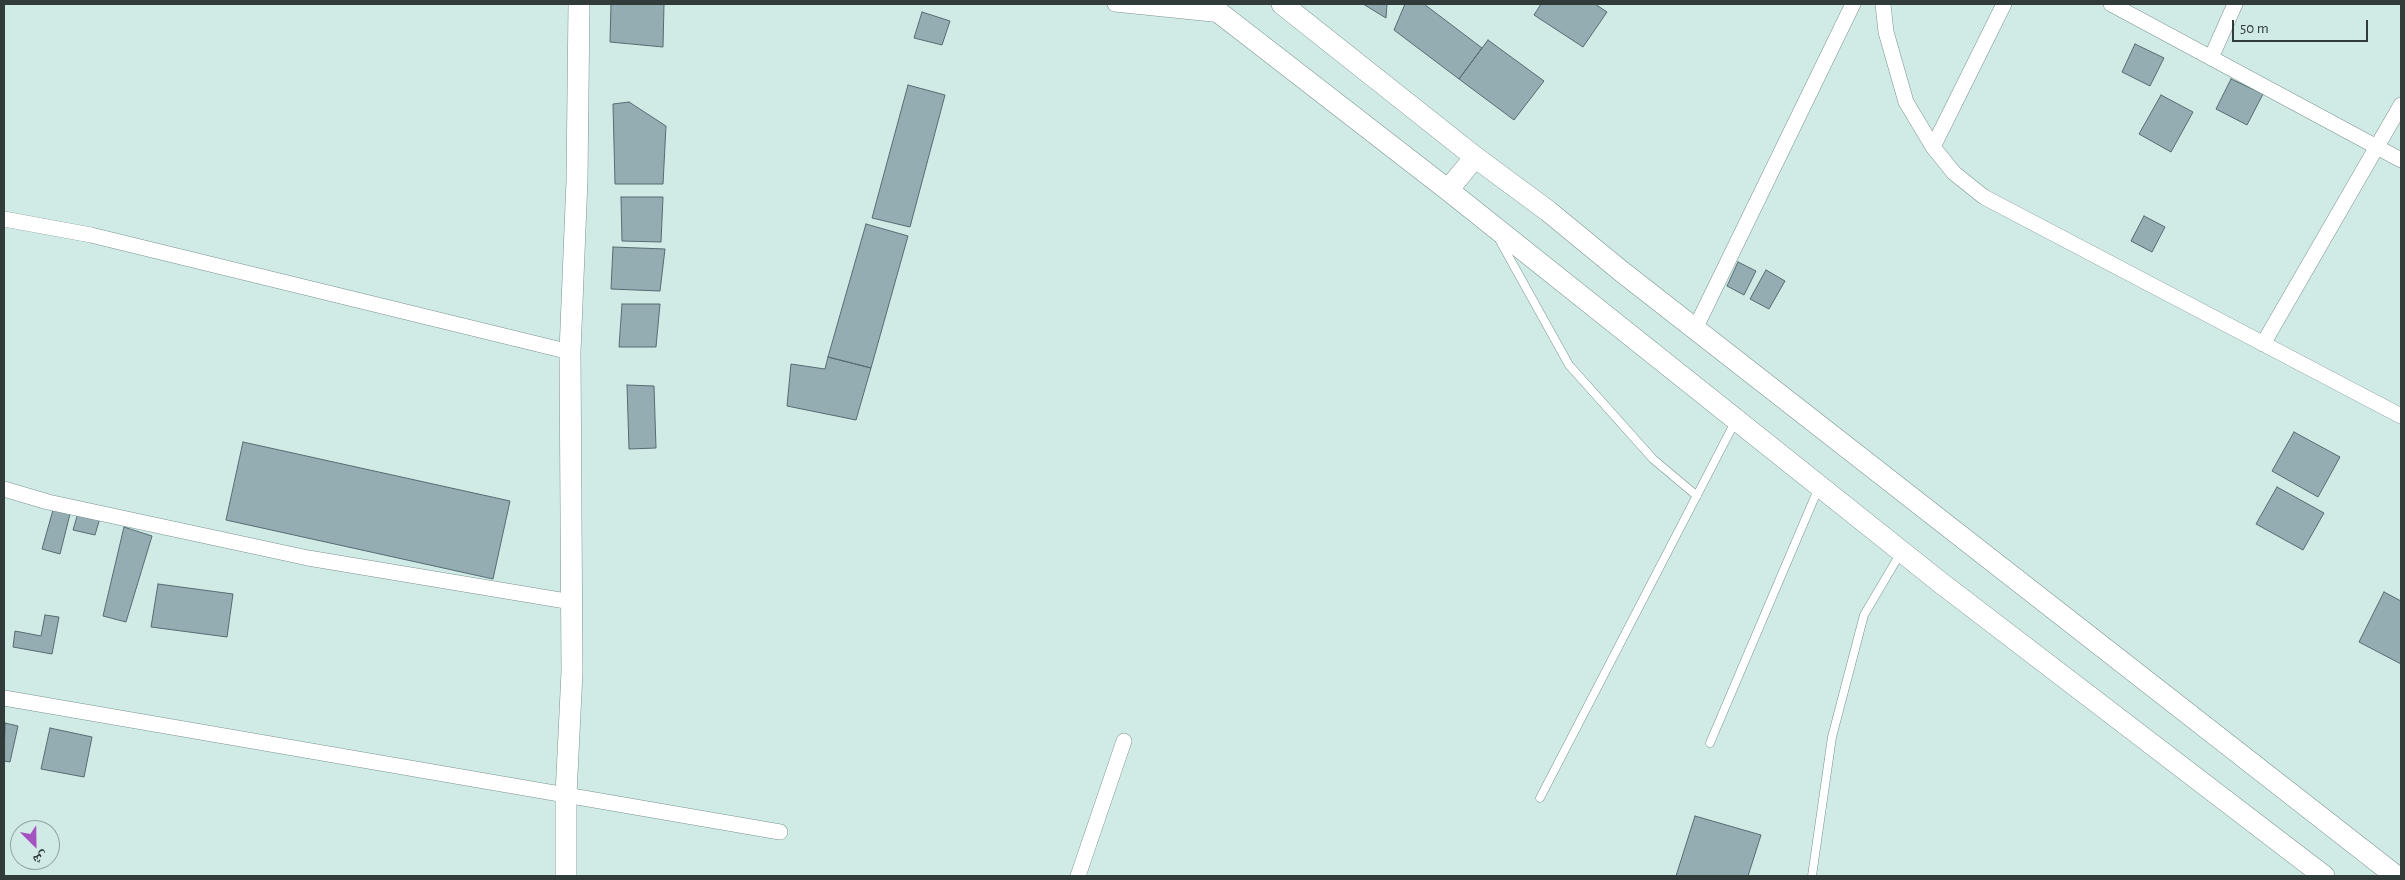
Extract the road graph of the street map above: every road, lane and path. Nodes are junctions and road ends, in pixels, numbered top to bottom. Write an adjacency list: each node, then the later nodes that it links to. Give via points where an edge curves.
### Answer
1 (579, 4): 21 (main road, via 577,180)
2 (1115, 4): 9 (street)
3 (1282, 4): 14 (main road)
4 (1854, 4): 19 (street)
5 (1883, 4): 12 (street, via 1886,32 1906,102)
6 (2004, 4): 12 (street)
7 (2111, 4): 10 (street)
8 (2236, 4): 10 (street)
9 (1215, 10): 16 (main road)
10 (2211, 58): 13 (street)
11 (2401, 105): 13 (street)
12 (1933, 148): 20 (street, via 1954,174 1984,197)
13 (2376, 148): 15 (street); 20 (street)
14 (1474, 157): 16 (main road); 19 (main road, via 1548,211)
15 (2401, 160)
16 (1448, 190): 18 (main road)
17 (4, 219): 21 (street, via 91,235)
18 (1490, 224): 23 (main road); 26 (lane, via 1569,365 1653,459)
19 (1695, 329): 39 (main road)
20 (2263, 344): 22 (street)
21 (570, 352): 28 (main road)
22 (2401, 416)
23 (1736, 420): 24 (main road); 26 (lane)
24 (1820, 486): 27 (main road); 31 (lane)
25 (4, 489): 28 (street, via 48,502 308,558)
26 (1697, 496): 33 (lane)
27 (1902, 552): 37 (lane, via 1864,615 1832,737); 38 (main road)
28 (572, 602): 32 (main road)
29 (4, 698): 32 (street)
30 (1124, 741): 36 (street)
31 (1710, 743)
32 (566, 795): 34 (street); 35 (main road)
33 (1540, 798)
34 (780, 832)
35 (566, 876)
36 (1078, 876)
37 (1812, 876)
38 (2324, 876)
39 (2396, 876)

